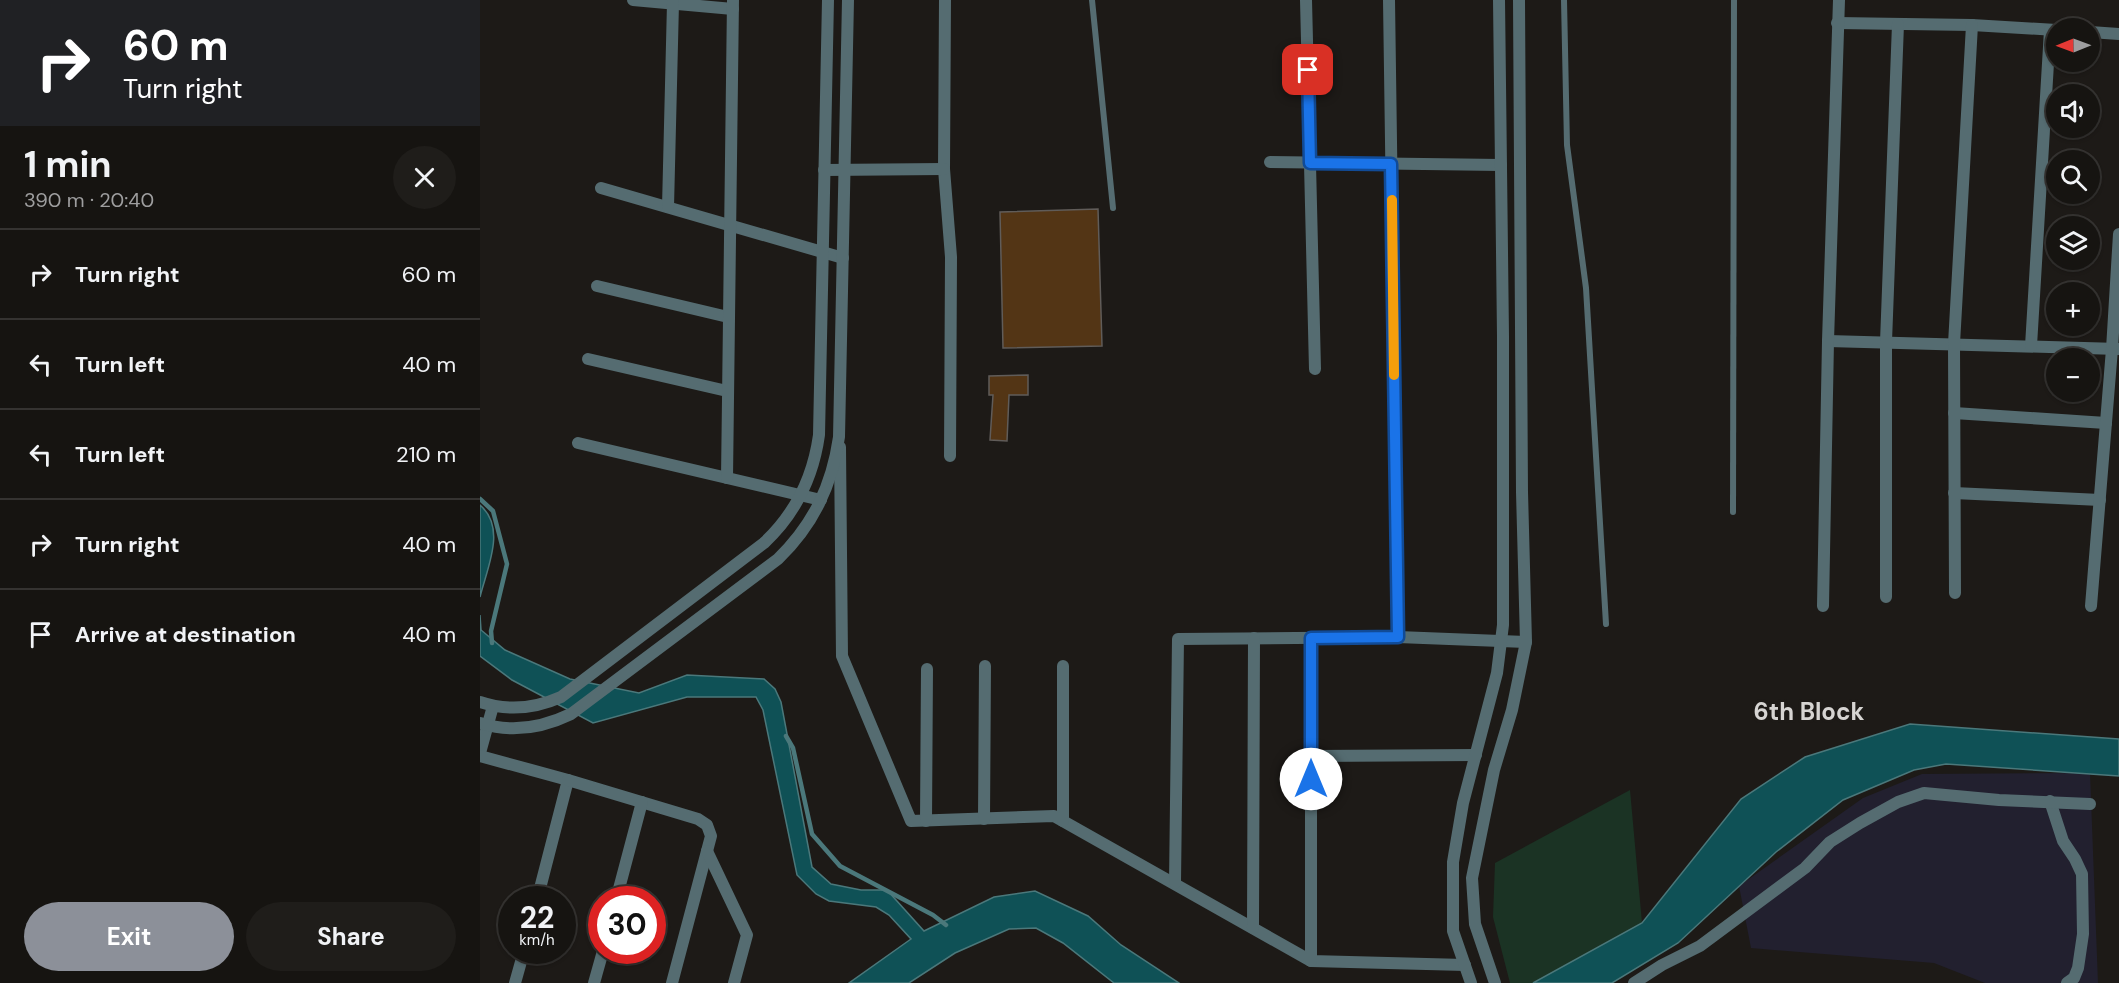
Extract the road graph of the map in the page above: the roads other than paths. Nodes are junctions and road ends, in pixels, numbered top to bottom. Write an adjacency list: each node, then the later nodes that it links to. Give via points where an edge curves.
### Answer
1 (633, 0): 13 (street)
2 (828, 0): 27 (street)
3 (848, 0): 28 (street)
4 (945, 0): 26 (street)
5 (1092, 0): 31 (lane)
6 (1306, 0): 23 (street)
7 (1389, 0): 24 (street)
8 (1499, 0): 25 (street)
9 (1519, 0): 67 (street)
10 (1564, 0): 62 (lane, via 1567,145 1586,288)
11 (1734, 0): 57 (lane)
12 (1839, 0): 15 (street)
13 (673, 3): 14 (street); 30 (street)
14 (733, 4): 32 (street)
15 (1837, 23): 16 (street); 39 (street)
16 (1898, 24): 17 (street); 40 (street)
17 (1972, 25): 18 (street); 41 (street)
18 (2046, 30)
19 (2100, 33): 20 (street)
20 (2119, 34)
21 (2050, 72): 42 (street)
22 (1270, 162): 23 (street)
23 (1310, 163): 24 (street); 45 (street)
24 (1391, 164): 25 (street); 63 (street)
25 (1501, 165): 66 (street)
26 (944, 169): 28 (street); 51 (street, via 951,256)
27 (824, 170): 28 (street); 34 (street)
28 (844, 170): 35 (street)
29 (601, 188): 30 (street)
30 (668, 207): 32 (street)
31 (1113, 208)
32 (729, 225): 34 (street); 38 (street)
33 (2119, 234): 36 (street)
34 (823, 252): 35 (street); 54 (street, via 819,435 813,466)
35 (843, 258): 48 (street)
36 (2118, 282): 43 (street)
37 (597, 286): 38 (street)
38 (728, 316): 46 (street)
39 (1828, 340): 40 (street); 60 (street)
40 (1886, 342): 41 (street); 59 (street)
41 (1954, 344): 42 (street); 47 (street)
42 (2031, 346): 43 (street)
43 (2116, 349): 49 (street)
44 (588, 359): 46 (street)
45 (1315, 369)
46 (727, 391): 52 (street)
47 (1954, 413): 49 (street); 53 (street)
48 (840, 419): 55 (street, via 832,472); 82 (street, via 842,656 911,821)
49 (2106, 423): 56 (street)
50 (578, 443): 52 (street)
51 (950, 456)
52 (727, 478): 54 (street)
53 (1954, 493): 56 (street); 58 (street)
54 (801, 496): 55 (street); 72 (street, via 764,543 561,697 523,708)
55 (822, 500): 73 (street, via 801,534 778,559 571,714 524,728)
56 (2100, 500): 61 (street)
57 (1733, 512)
58 (1955, 593)
59 (1886, 597)
60 (1823, 606)
61 (2091, 606)
62 (1606, 624)
63 (1398, 637): 65 (street); 66 (street)
64 (1254, 638): 65 (street); 85 (street, via 1178,639); 88 (street)
65 (1311, 638): 76 (street)
66 (1502, 641): 67 (street); 75 (street)
67 (1526, 642): 98 (street, via 1472,878 1475,924)
68 (985, 666): 81 (street)
69 (1063, 666): 83 (street)
70 (927, 669): 82 (street)
71 (480, 702): 72 (street)
72 (493, 706): 73 (street)
73 (484, 724): 74 (street)
74 (480, 754): 77 (street)
75 (1476, 755): 76 (street); 92 (street, via 1453,862 1453,931)
76 (1311, 756): 89 (street)
77 (568, 780): 79 (street); 86 (street)
78 (2050, 801): 80 (street); 99 (street, via 1924,793 1898,802 1830,842 1804,868 1701,946); 100 (street, via 2062,841 2082,874 2083,934 2078,968)
79 (642, 802): 84 (street, via 707,825 711,836); 87 (street)
80 (2090, 804)
81 (984, 819): 82 (street); 83 (street, via 1054,816)
82 (926, 821)
83 (1063, 821): 85 (street)
84 (707, 851): 95 (street); 96 (street, via 747,935)
85 (1175, 884): 88 (street)
86 (541, 886)
87 (620, 886)
88 (1253, 928): 89 (street)
89 (1311, 961): 92 (street)
90 (520, 964): 93 (street)
91 (599, 964): 94 (street)
92 (1465, 965): 97 (street)
93 (515, 983)
94 (594, 983)
95 (672, 983)
96 (734, 983)
97 (1471, 983)
98 (1495, 983)
99 (1634, 983)
100 (2067, 983)

